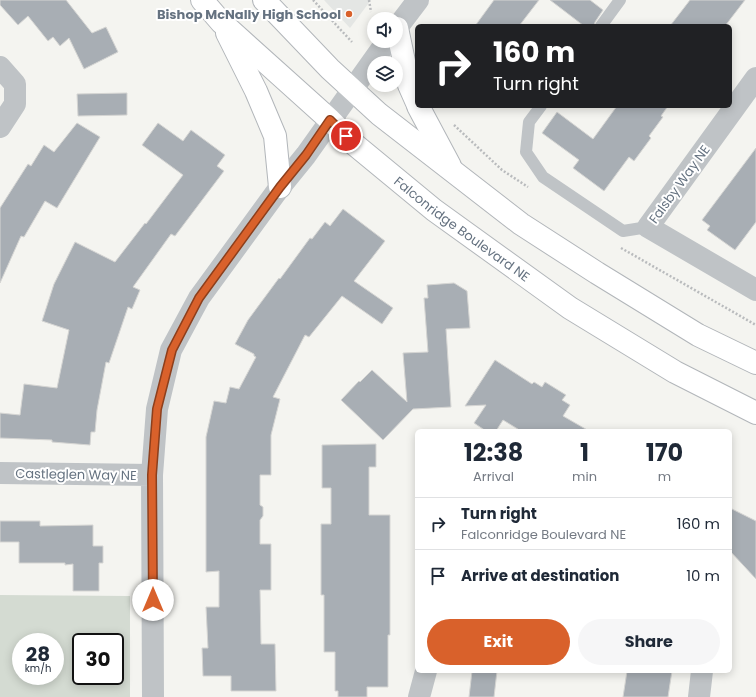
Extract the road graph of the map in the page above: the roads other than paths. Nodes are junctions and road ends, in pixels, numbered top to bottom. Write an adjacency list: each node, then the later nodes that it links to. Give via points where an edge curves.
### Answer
1 (202, 0): 6 (main road, Falconridge Boulevard NE)
2 (264, 0): 12 (main road)
3 (418, 0): 5 (street)
4 (620, 0): 7 (lane)
5 (403, 20)
6 (221, 22): 16 (main road, Falconridge Boulevard NE); 19 (main road, via 256,91 275,136)
7 (602, 24)
8 (382, 48): 12 (street)
9 (398, 48): 13 (main road)
10 (0, 67): 17 (street, via 15,84 15,104)
11 (756, 78): 20 (street, Falsby Way NE)
12 (352, 89): 16 (street); 18 (main road, via 379,114)
13 (415, 98)
14 (419, 108): 18 (main road)
15 (540, 108): 20 (lane, via 529,122 526,152 543,177 623,231)
16 (330, 120): 19 (street); 23 (main road, Falconridge Boulevard NE, via 354,144 434,210 570,308 675,372)
17 (0, 127)
18 (453, 172): 22 (main road, via 521,224 597,273 698,335)
19 (280, 187): 25 (street, via 199,298 172,350 157,409)
20 (648, 227): 21 (street, Falsby Way NE)
21 (756, 290)
22 (756, 363)
23 (756, 413)
24 (0, 473): 25 (street, Castleglen Way NE)
25 (152, 475): 28 (street)
26 (425, 673): 29 (street)
27 (702, 673): 30 (street)
28 (153, 697)
29 (419, 697)
30 (699, 697)

